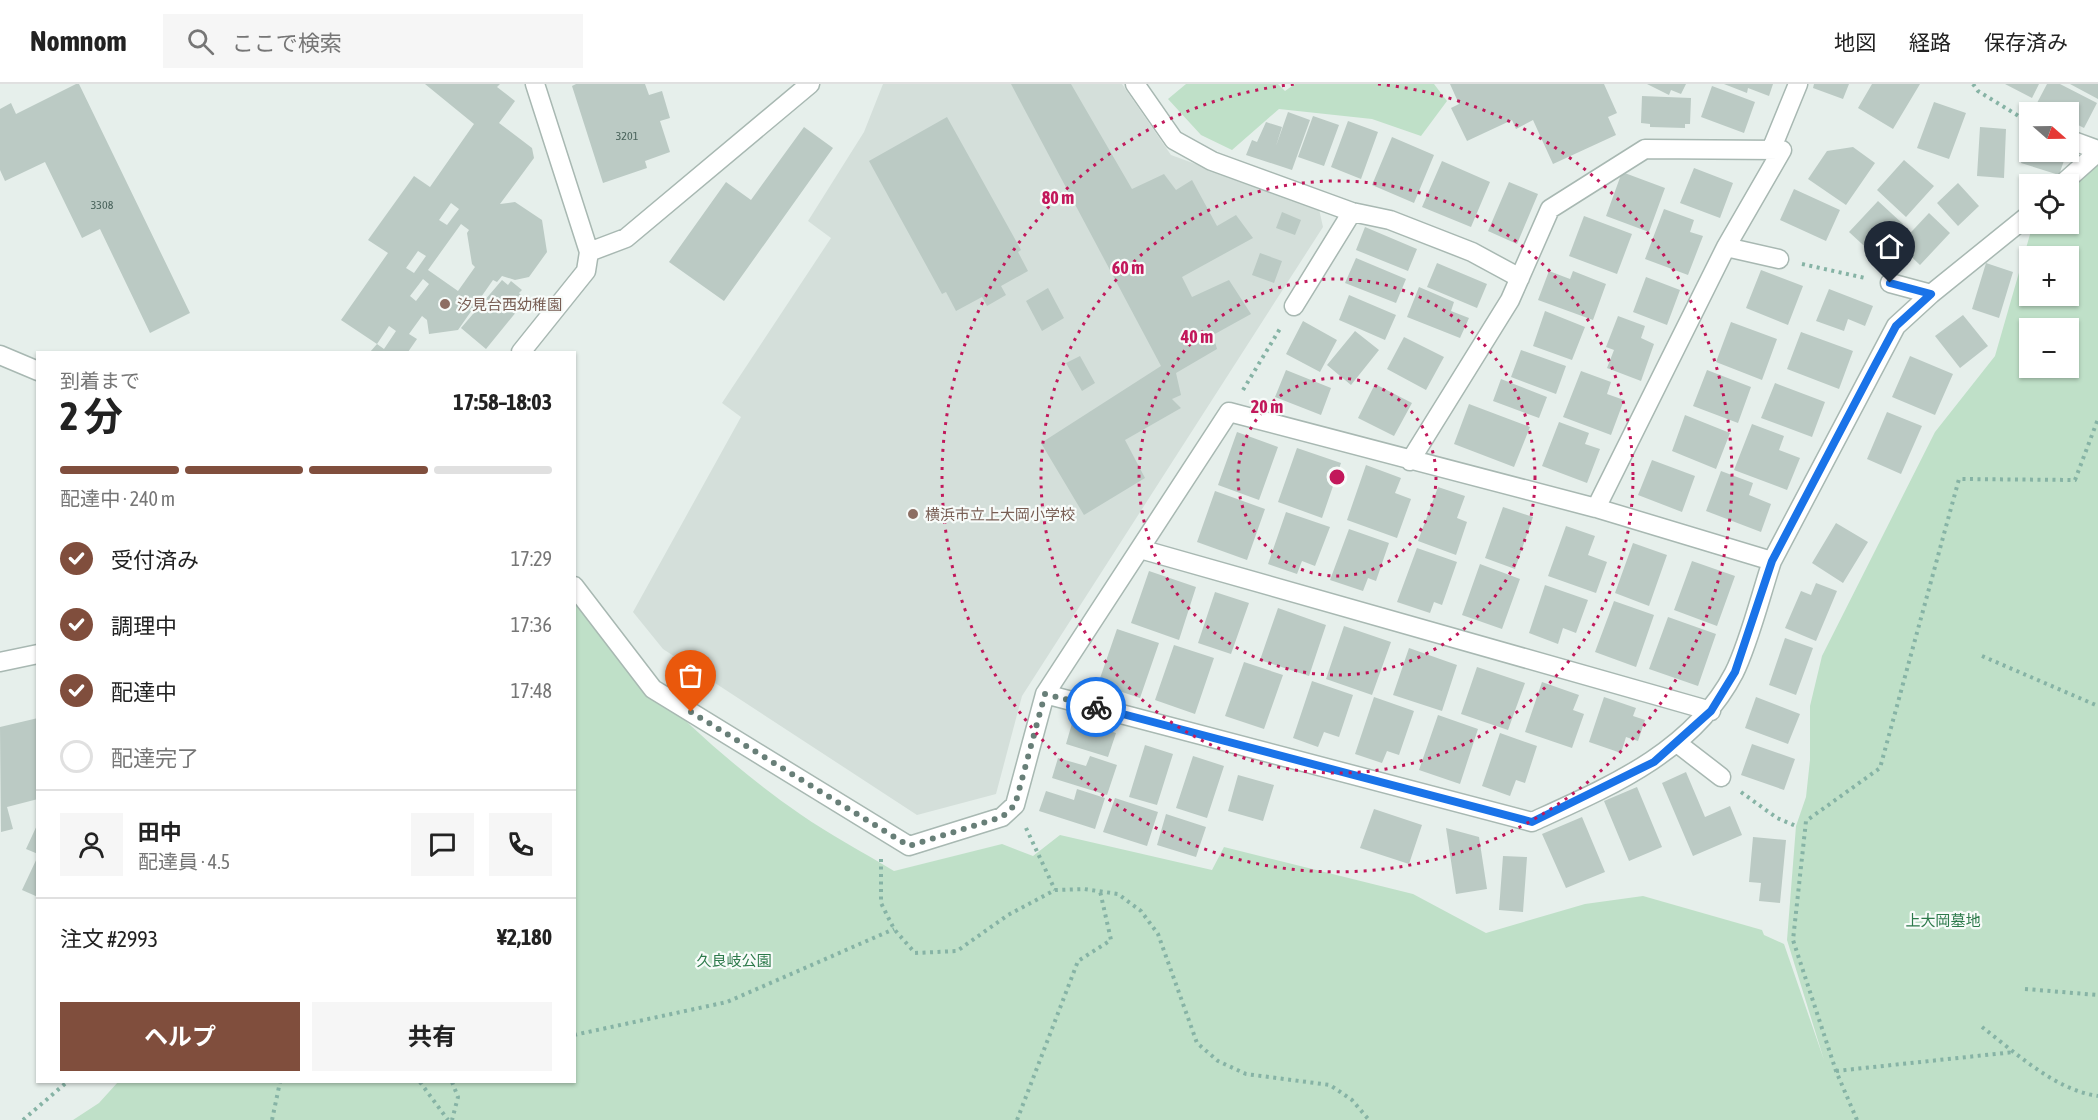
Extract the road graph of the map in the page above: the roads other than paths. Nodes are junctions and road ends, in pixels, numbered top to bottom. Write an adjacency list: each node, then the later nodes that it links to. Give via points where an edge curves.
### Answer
1 (535, 84): 12 (street)
2 (810, 84): 12 (street, via 626,238)
3 (1135, 84): 9 (street, via 1174,140 1212,161)
4 (1798, 84): 6 (street)
5 (2079, 143): 7 (street)
6 (1771, 150): 11 (street, via 1782,150); 14 (street, via 1645,149 1550,209)
7 (2098, 151): 8 (street)
8 (2073, 174)
9 (1352, 212): 14 (street, via 1390,220 1472,252); 17 (street)
10 (2019, 223): 16 (street)
11 (1726, 247): 13 (street); 22 (street)
12 (589, 252): 18 (street, via 586,272)
13 (1779, 259)
14 (1520, 278): 21 (street)
15 (1890, 283): 16 (street)
16 (1931, 294): 24 (street, via 1896,326)
17 (1294, 306)
18 (522, 351)
19 (0, 355): 20 (street)
20 (36, 370)
21 (1410, 461): 22 (street); 23 (street, via 1229,412)
22 (1596, 508): 24 (street)
23 (1140, 549): 28 (street); 29 (street)
24 (1772, 561): 29 (street, via 1735,672)
25 (576, 589): 28 (street, via 653,689 909,846 1002,817 1015,805)
26 (36, 654): 27 (street)
27 (0, 662)
28 (1045, 694): 30 (street, via 1532,822 1654,762)
29 (1711, 711): 30 (street)
30 (1677, 743): 31 (street)
31 (1721, 777)

